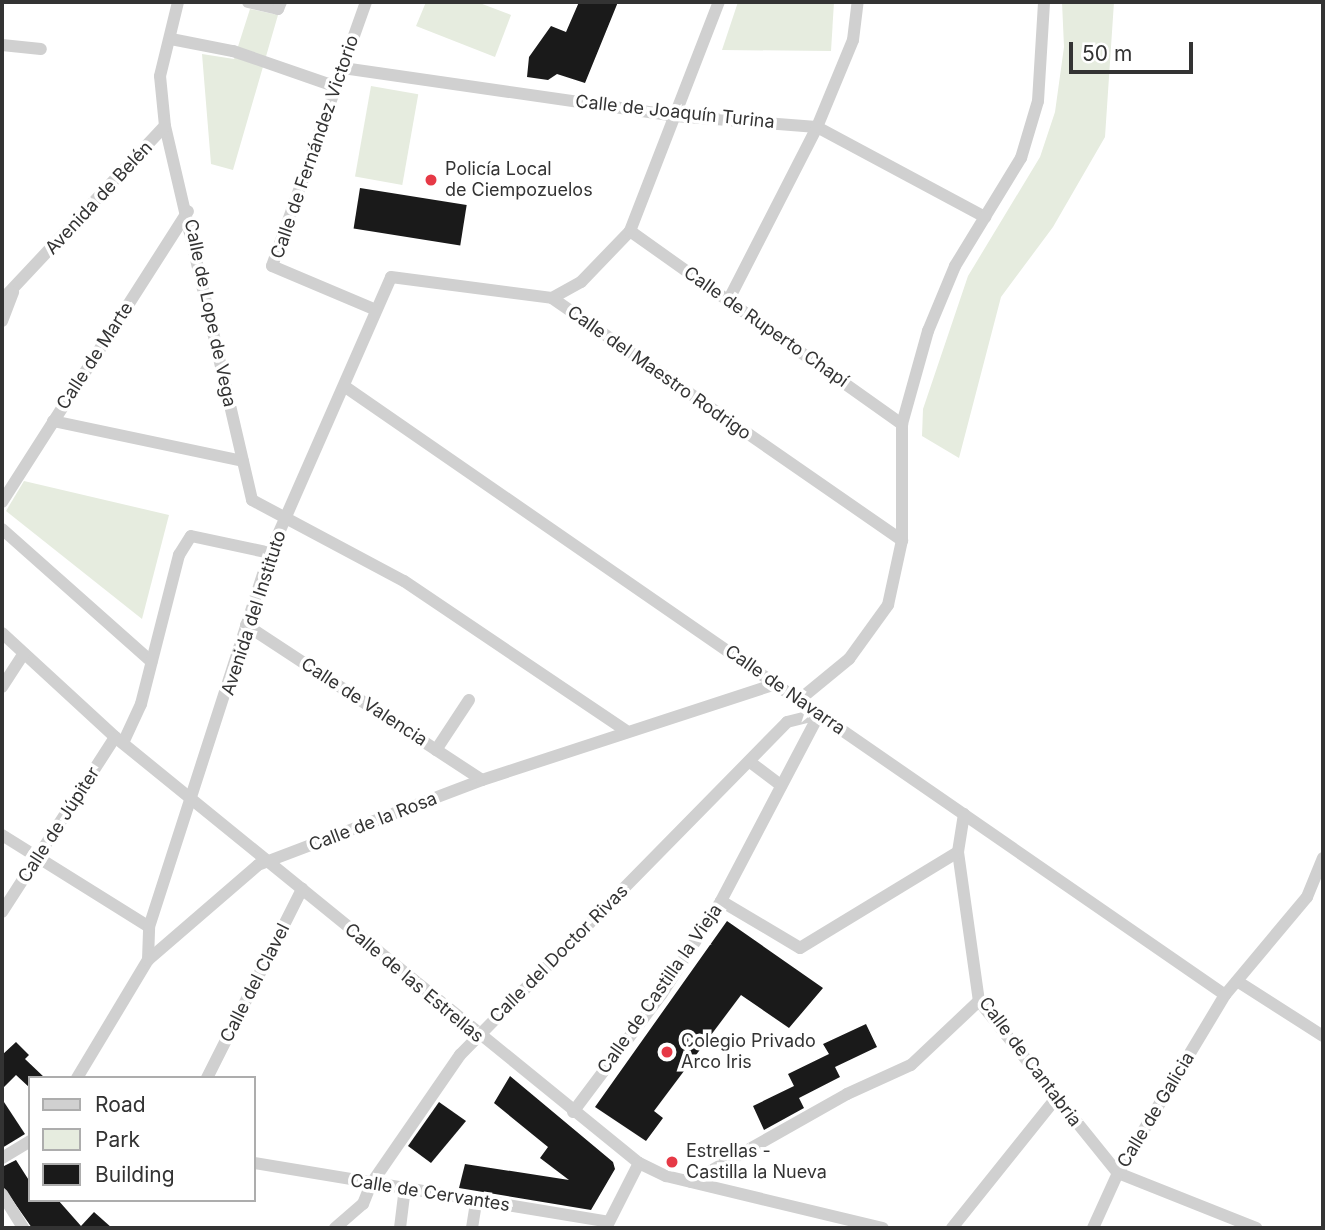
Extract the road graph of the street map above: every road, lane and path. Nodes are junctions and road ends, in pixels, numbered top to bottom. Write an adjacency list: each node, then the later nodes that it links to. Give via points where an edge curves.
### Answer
1 (178, 2): 8 (street, Avenida de Belén)
2 (248, 2): 3 (street, via 278,9)
3 (281, 2)
4 (366, 2): 11 (street, Calle de Fernández Victorio)
5 (719, 2): 13 (street)
6 (858, 2): 15 (street, via 853,40)
7 (1044, 2): 17 (street, via 1038,101 1021,158)
8 (171, 39): 12 (street, via 233,51); 14 (street, Avenida de Belén, via 160,76)
9 (2, 45): 10 (street)
10 (41, 49)
11 (343, 68): 12 (street, Calle de Fernández Victorio); 13 (street, Calle de Joaquín Turina)
12 (337, 87): 24 (street, Calle de Fernández Victorio, via 272,266)
13 (675, 116): 15 (street, Calle de Joaquín Turina); 18 (street)
14 (165, 126): 16 (street, Calle de Lope de Vega); 20 (street, Avenida de Belén)
15 (817, 127): 17 (street, Calle de Joaquín Turina); 23 (street)
16 (188, 211): 27 (street, Calle de Marte); 29 (street, Calle de Lope de Vega)
17 (985, 217): 28 (street, via 955,266 928,331)
18 (630, 231): 21 (street, via 581,282); 23 (street, Calle de Ruperto Chapí)
19 (391, 277): 21 (street, Calle del Maestro Rodrigo); 24 (street, Avenida del Instituto)
20 (13, 291): 22 (street, Avenida de Belén); 25 (street)
21 (552, 298): 33 (street, Calle del Maestro Rodrigo)
22 (2, 300)
23 (729, 301): 28 (street, Calle de Ruperto Chapí)
24 (376, 310): 26 (street, Avenida del Instituto)
25 (2, 321)
26 (344, 386): 31 (street, Avenida del Instituto); 39 (street, Calle de Navarra)
27 (53, 421): 29 (street); 30 (street, Calle de Marte)
28 (902, 424): 33 (street)
29 (243, 461): 31 (street, Calle de Lope de Vega, via 252,500)
30 (2, 502)
31 (283, 521): 34 (street, Avenida del Instituto); 44 (street, via 404,581)
32 (2, 529): 38 (street)
33 (902, 540): 42 (street, via 888,604 849,659)
34 (270, 553): 35 (street, Avenida del Instituto); 38 (street, Calle de Júpiter, via 191,536 179,555)
35 (246, 625): 46 (street, Calle de Valencia); 50 (street, Avenida del Instituto)
36 (2, 633): 37 (street, Calle de las Estrellas)
37 (24, 653): 40 (street); 45 (street, Calle de las Estrellas)
38 (152, 662): 45 (street, Calle de Júpiter)
39 (776, 684): 42 (street, Calle de Navarra); 44 (street, Calle de la Rosa)
40 (2, 687)
41 (468, 700): 46 (street)
42 (799, 700): 43 (street, Calle de Navarra)
43 (818, 714): 47 (street, Calle del Doctor Rivas, via 787,722); 49 (street, Calle de Castilla la Vieja); 51 (street, Calle de Navarra)
44 (625, 730): 48 (street, Calle de la Rosa)
45 (119, 740): 50 (street, Calle de las Estrellas); 54 (street, Calle de Júpiter)
46 (436, 750): 48 (street, Calle de Valencia)
47 (750, 762): 49 (street); 65 (street, Calle del Doctor Rivas)
48 (482, 780): 56 (street, Calle de la Rosa)
49 (781, 785): 58 (street, Calle de Castilla la Vieja)
50 (194, 798): 56 (street, Calle de las Estrellas); 60 (street, Avenida del Instituto)
51 (964, 814): 53 (street, Calle de Cantabria); 63 (street, Calle de Navarra)
52 (2, 835): 54 (street)
53 (958, 852): 58 (street, via 800,948); 64 (street, Calle de Cantabria)
54 (38, 859): 59 (street, Calle de Júpiter); 60 (street)
55 (1323, 859): 62 (street, Calle de Galicia, via 1307,897)
56 (272, 860): 57 (street, Calle de las Estrellas); 61 (street, Calle de la Rosa, via 258,865)
57 (302, 889): 65 (street, Calle de las Estrellas); 68 (street, Calle del Clavel)
58 (721, 901): 70 (street, Calle de Castilla la Vieja, via 661,995)
59 (2, 912)
60 (149, 927): 61 (street, Avenida del Instituto)
61 (148, 960): 67 (street)
62 (1237, 981): 63 (street, Calle de Galicia); 66 (street)
63 (1225, 995): 75 (street, Calle de Galicia)
64 (979, 1001): 69 (street, Calle de Cantabria); 76 (street, via 911,1065 847,1094)
65 (478, 1036): 70 (street, Calle de las Estrellas); 77 (street, Calle del Doctor Rivas)
66 (1323, 1037)
67 (78, 1076)
68 (208, 1076)
69 (1056, 1098): 75 (street, Calle de Cantabria); 87 (street)
70 (573, 1112): 74 (street, Calle de las Estrellas)
71 (28, 1142): 72 (street)
72 (2, 1158)
73 (256, 1163): 77 (street, Calle de Cervantes)
74 (639, 1163): 76 (street, Calle de las Estrellas); 81 (street)
75 (1118, 1173): 88 (street, Calle de Galicia); 89 (street)
76 (691, 1182): 86 (street, Calle de las Estrellas)
77 (371, 1184): 78 (street, Calle de Cervantes); 83 (street, Calle del Doctor Rivas, via 363,1204)
78 (404, 1190): 80 (street, Calle de Cervantes); 84 (street)
79 (2, 1194): 82 (street)
80 (476, 1202): 81 (street, Calle de Cervantes); 85 (street)
81 (606, 1225)
82 (23, 1228)
83 (335, 1228)
84 (400, 1228)
85 (472, 1228)
86 (883, 1228)
87 (952, 1228)
88 (1093, 1228)
89 (1256, 1228)

